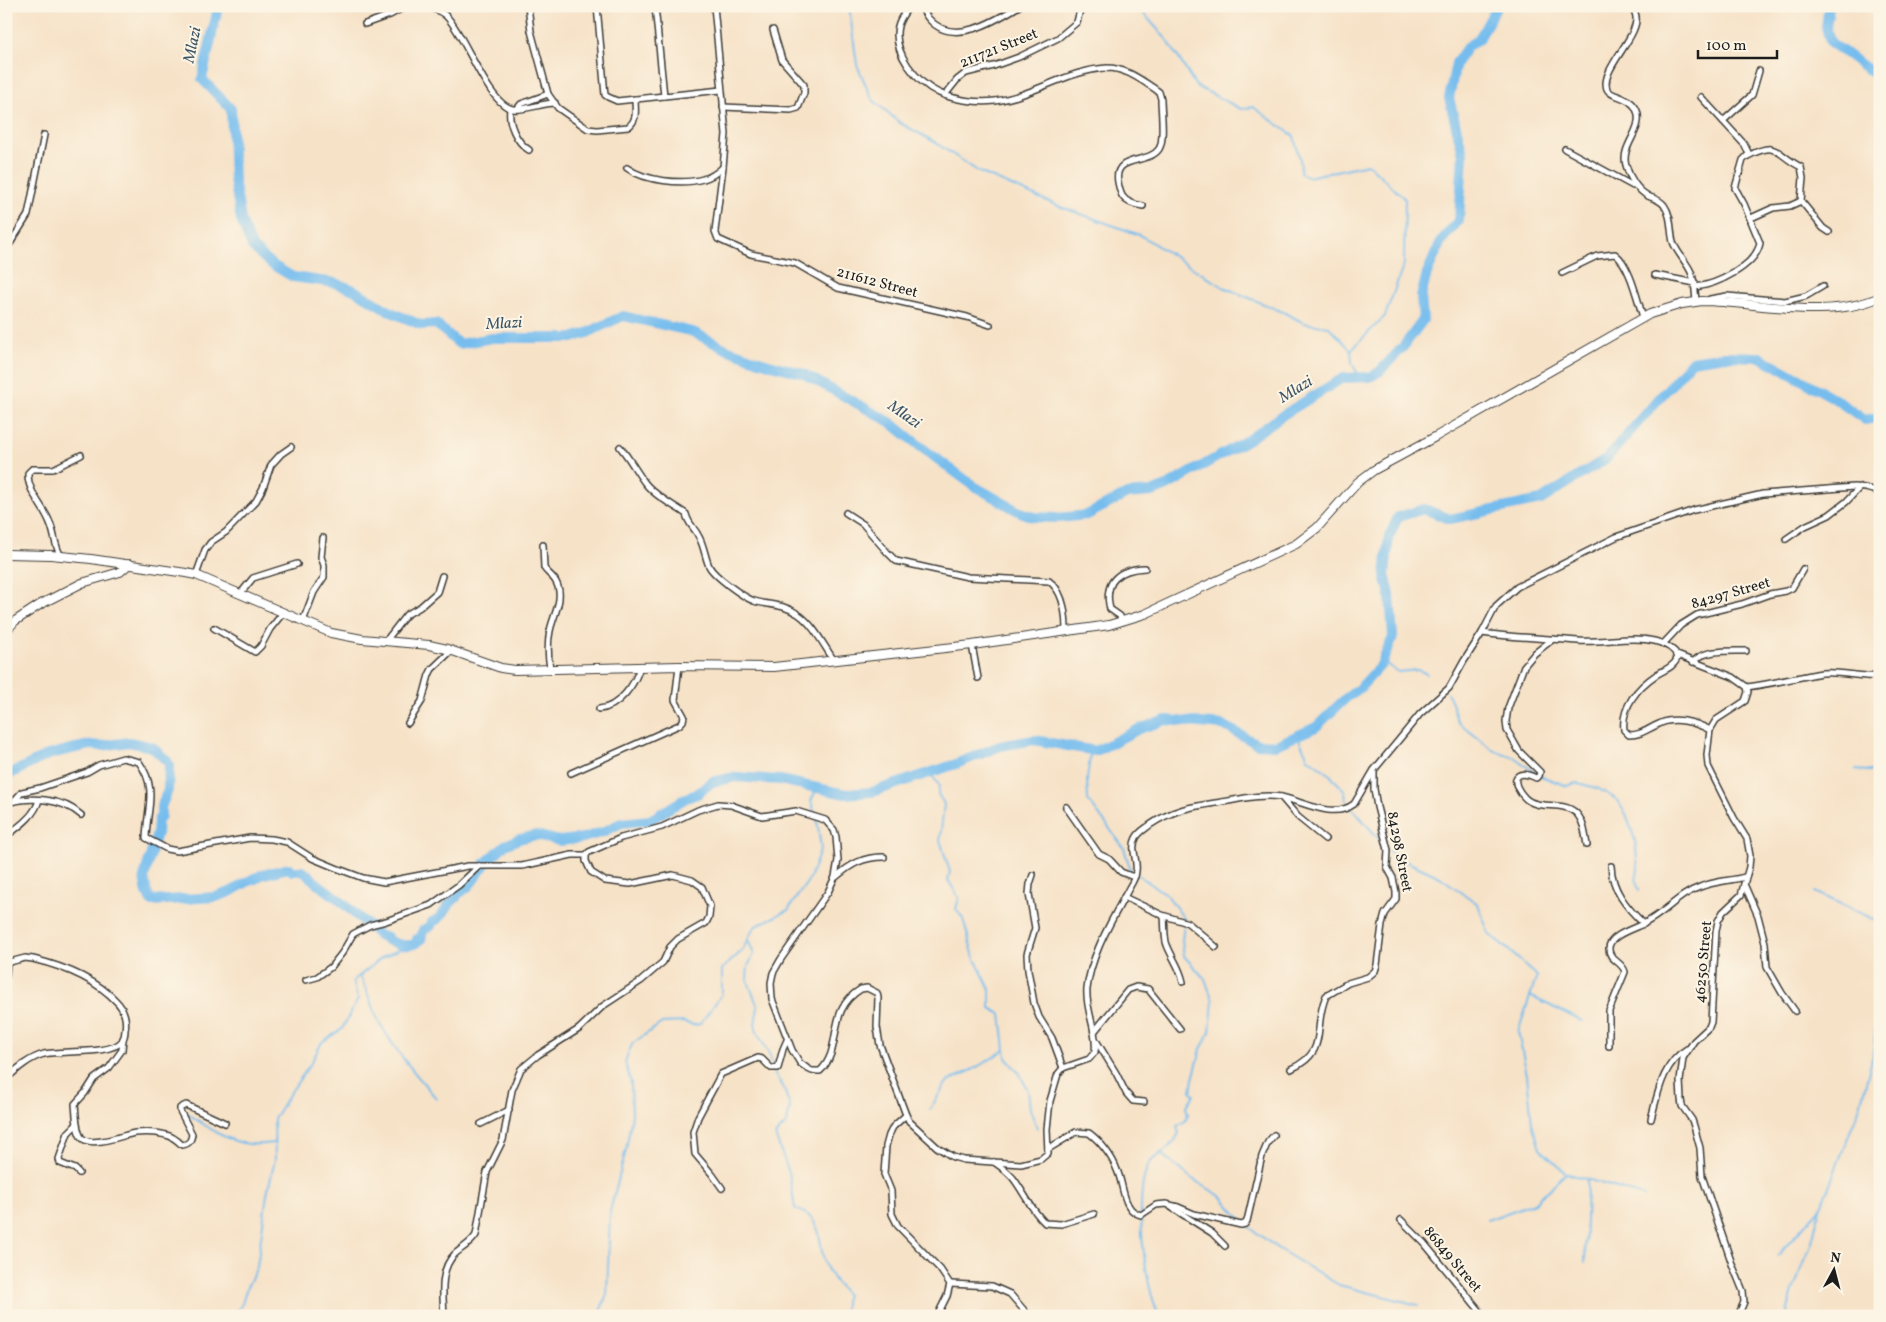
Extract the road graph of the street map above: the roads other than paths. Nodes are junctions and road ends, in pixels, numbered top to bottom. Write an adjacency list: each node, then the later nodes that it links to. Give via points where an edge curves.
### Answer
1 (406, 6): 14 (street)
2 (427, 6): 25 (street, via 440,11 452,22 481,76 502,104)
3 (528, 6): 18 (street, via 531,31)
4 (597, 6): 22 (street, via 605,94 613,100)
5 (655, 6): 20 (street)
6 (714, 6): 17 (street)
7 (909, 6): 19 (street, via 898,24 900,49 917,76)
8 (920, 6): 9 (street, via 936,25 957,32 975,28)
9 (1019, 6)
10 (1082, 6): 19 (street, 211721 Street, via 1077,22 1058,38 1019,57 966,73)
11 (1192, 6): 12 (street)
12 (1185, 7)
13 (1635, 13): 34 (street, via 1630,37 1606,82 1609,92 1626,98 1638,114 1634,134 1624,156)
14 (366, 24)
15 (773, 30): 24 (street, via 782,60 804,85 798,108)
16 (1759, 71): 27 (street, via 1752,94)
17 (721, 90): 20 (street); 24 (street)
18 (548, 94): 23 (street); 26 (street, via 521,104)
19 (945, 95): 36 (street, via 966,100 996,101 1087,72 1107,68 1130,73 1159,92 1161,99 1161,145 1151,155 1125,164 1118,173 1122,196 1127,202)
20 (664, 96): 22 (street)
21 (1701, 97): 27 (street)
22 (635, 99): 23 (street, via 636,118 632,124 597,130 578,123)
23 (555, 103): 26 (street)
24 (723, 107): 32 (street, via 726,134)
25 (510, 108): 26 (street); 30 (street, via 511,123 518,139)
26 (517, 110)
27 (1723, 121): 31 (street, via 1744,144)
28 (44, 135): 39 (street, via 28,215)
29 (1565, 149): 34 (street)
30 (529, 150)
31 (1748, 156): 35 (street, via 1770,148 1801,167); 37 (street, via 1741,166 1735,188)
32 (723, 167): 33 (street, via 705,179 685,181 647,178); 47 (street, 211612 Street, via 715,231 718,239 751,254 795,263 838,288)
33 (627, 168)
34 (1636, 186): 43 (street, via 1666,209 1675,245 1690,270)
35 (1801, 202): 37 (street, via 1773,208); 38 (street)
36 (1143, 206)
37 (1751, 218): 43 (street, via 1760,244 1754,256 1722,280)
38 (1829, 232)
39 (6, 250)
40 (1562, 273): 46 (street, via 1597,256 1615,254 1629,276)
41 (1655, 275): 43 (street)
42 (1823, 286): 45 (street, via 1806,296 1785,300 1727,296)
43 (1695, 287): 45 (street)
44 (1880, 297): 45 (street, via 1860,305 1834,309)
45 (1699, 301): 46 (street)
46 (1643, 317): 68 (street, via 1374,470 1358,482 1311,534 1296,544)
47 (990, 325)
48 (291, 447): 63 (street, via 274,461 256,500 205,550)
49 (620, 447): 80 (street, via 645,483 686,514 715,574 754,601 776,604 804,619)
50 (80, 455): 58 (street, via 53,469 32,469 28,473 33,492 50,521)
51 (1860, 487): 52 (street); 55 (street, via 1829,516 1805,526); 72 (street, via 1747,497 1694,510 1616,537 1517,587 1496,606)
52 (1880, 492)
53 (846, 513): 71 (street, via 866,527 892,558 906,564 968,577 1048,581 1059,594 1066,617)
54 (323, 538): 67 (street, via 324,577 314,592)
55 (1786, 539)
56 (543, 545): 84 (street, via 544,568 556,581 559,593 558,608 550,630 547,657)
57 (6, 554): 58 (street)
58 (61, 556): 59 (street)
59 (129, 564): 63 (street); 70 (street, via 120,572 82,583 35,608)
60 (297, 564): 65 (street, via 253,578)
61 (1145, 568): 68 (street, via 1122,572 1110,586 1110,609 1120,616)
62 (1803, 569): 75 (street, 84297 Street, via 1792,588 1697,615 1681,625)
63 (196, 575): 65 (street)
64 (442, 576): 74 (street, via 437,592 406,614)
65 (240, 594): 66 (street)
66 (284, 613): 67 (street); 69 (street, via 255,652)
67 (303, 621): 74 (street, via 331,633)
68 (1122, 622): 71 (street)
69 (214, 628)
70 (6, 631)
71 (1066, 631): 76 (street)
72 (1482, 633): 73 (street); 91 (street, via 1449,688 1420,714)
73 (1553, 639): 75 (street, via 1625,638); 101 (street, via 1527,660 1508,708 1506,721 1511,739 1540,772 1536,778 1523,774 1517,776 1514,784 1525,799 1575,812 1580,818)
74 (385, 642): 77 (street)
75 (1663, 644): 79 (street)
76 (972, 645): 80 (street); 86 (street)
77 (452, 650): 84 (street, via 501,668); 89 (street, via 429,675 422,701)
78 (1746, 651): 81 (street, via 1712,653 1699,656)
79 (1677, 655): 81 (street); 90 (street, via 1672,666 1637,691 1626,711 1624,730 1629,735 1637,735 1674,720 1696,723)
80 (833, 659): 83 (street, via 774,667)
81 (1692, 662): 87 (street, via 1733,677)
82 (640, 666): 83 (street); 84 (street); 88 (street, via 619,700 611,707)
83 (678, 666): 92 (street, via 675,700 684,716 679,725)
84 (550, 669)
85 (1880, 676): 87 (street, via 1824,673)
86 (978, 678)
87 (1747, 687): 90 (street, via 1745,700 1716,720)
88 (599, 709)
89 (408, 723)
90 (1710, 730): 109 (street, 46250 Street, via 1708,766 1748,844 1750,862)
91 (1374, 770): 93 (street, via 1349,807 1317,808); 127 (street, 84298 Street, via 1374,789 1388,850 1387,867 1393,878 1396,899 1385,914 1376,969 1368,977 1348,983 1326,996 1316,1048 1308,1060)
92 (571, 772)
93 (1281, 797): 100 (street, via 1298,818); 107 (street, via 1248,797 1195,805 1165,816 1136,837)
94 (39, 800): 95 (street); 98 (street, via 58,803); 99 (street, via 31,815)
95 (14, 801): 96 (street); 104 (street, via 22,792 123,758 139,762 151,788 146,838 177,851 250,838 272,839 287,842 336,868 384,882)
96 (6, 803)
97 (1066, 807): 107 (street, via 1099,854 1121,872)
98 (82, 815)
99 (9, 834)
100 (1325, 839)
101 (1587, 845)
102 (586, 855): 104 (street, via 522,866); 108 (street, via 622,838 668,825 698,810 726,804 762,816 796,811 824,820 836,837 838,860); 130 (street, via 592,872 612,883 630,884 668,876 692,880 702,887 710,906 709,917 706,923 673,943 663,962 641,982 609,1002 583,1026 521,1069 512,1090)
103 (884, 857): 108 (street, via 859,860)
104 (480, 865): 116 (street, via 431,905 353,934 331,967)
105 (1612, 866): 112 (street, via 1615,888)
106 (1033, 875): 126 (street, via 1029,894 1034,928 1027,954 1028,970 1039,1017 1052,1038)
107 (1136, 876): 110 (street)
108 (835, 878): 122 (street, via 772,977 771,996)
109 (1745, 880): 112 (street, via 1708,884 1691,890); 118 (street, via 1765,943 1767,967); 125 (street, 46250 Street, via 1741,895 1723,912 1717,926 1710,1025)
110 (1124, 897): 111 (street); 120 (street, via 1099,946 1088,983)
111 (1162, 915): 113 (street, via 1188,924); 117 (street, via 1166,944 1179,968)
112 (1644, 924): 124 (street, via 1616,937 1608,947 1612,958 1624,967 1625,972 1609,1011)
113 (1216, 947)
114 (7, 963): 115 (street); 121 (street, via 25,958 39,960 96,985 118,1003 123,1012 126,1026)
115 (6, 976)
116 (306, 980)
117 (1182, 982)
118 (1795, 1011)
119 (1180, 1029): 120 (street, via 1148,989 1136,987 1128,990)
120 (1094, 1032): 123 (street)
121 (123, 1039): 128 (street, via 103,1049 37,1056); 134 (street, via 122,1050 109,1068 94,1079 75,1104)
122 (788, 1040): 131 (street, via 804,1067 812,1072 820,1071 829,1057 838,1018 847,1001 862,989 873,990 878,998 880,1045); 140 (street, via 778,1068 771,1068 758,1058 722,1074 698,1116 693,1132 695,1154)
123 (1096, 1040): 126 (street, via 1093,1056); 129 (street, via 1126,1093 1134,1101)
124 (1608, 1046)
125 (1688, 1049): 132 (street, via 1676,1057 1663,1076); 150 (street, 46250 Street, via 1682,1065 1681,1103 1694,1126 1702,1176 1743,1291 1744,1302)
126 (1063, 1068): 137 (street, via 1050,1101)
127 (1291, 1069)
128 (6, 1079)
129 (1144, 1102)
130 (509, 1110): 135 (street); 146 (street, via 501,1146 487,1172 476,1235 453,1255 446,1268)
131 (906, 1115): 138 (street, via 937,1147 953,1157); 145 (street, via 889,1135 885,1156 884,1174 891,1191 892,1214 898,1226 940,1269)
132 (1651, 1119)
133 (225, 1122): 134 (street, via 192,1106 183,1106 180,1111 192,1134 190,1141 182,1144 168,1135 149,1132 106,1141 86,1141 79,1134)
134 (77, 1124): 139 (street, via 68,1133 59,1159)
135 (481, 1124)
136 (1274, 1135): 141 (street, via 1262,1156 1245,1224 1223,1222)
137 (1048, 1149): 138 (street, via 1046,1156 1034,1162); 141 (street, via 1076,1132 1089,1133 1114,1163 1132,1211 1141,1215 1156,1205)
138 (994, 1162): 142 (street, via 1014,1179 1045,1223 1061,1224)
139 (79, 1173)
140 (722, 1188)
141 (1166, 1204): 144 (street, via 1212,1233)
142 (1094, 1214)
143 (1401, 1220): 149 (street, 86849 Street)
144 (1225, 1246)
145 (950, 1284): 147 (street); 148 (street, via 992,1286 1010,1294)
146 (444, 1316)
147 (937, 1316)
148 (1029, 1316)
149 (1484, 1316)
150 (1738, 1316)

